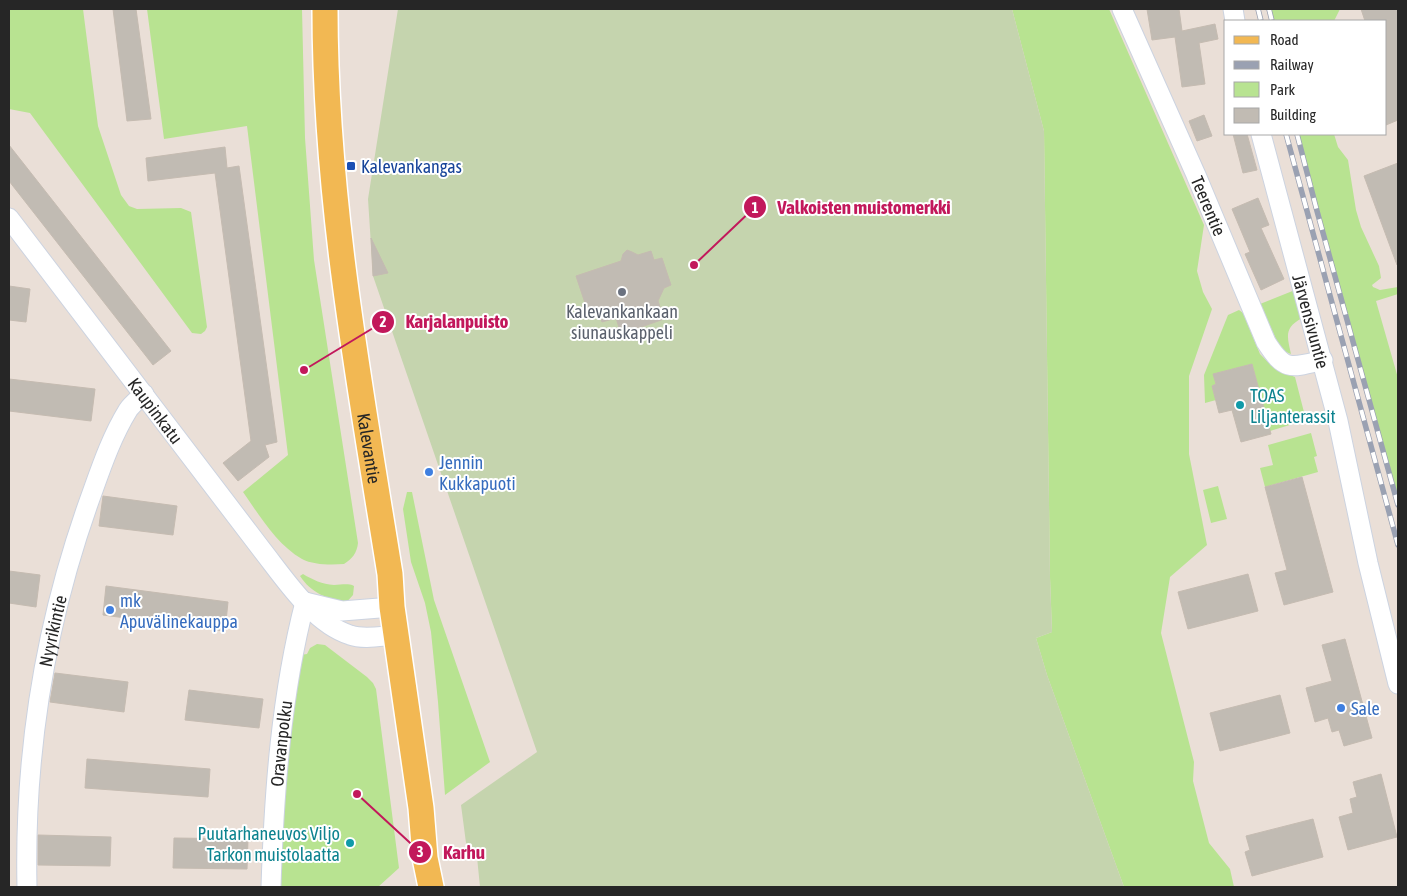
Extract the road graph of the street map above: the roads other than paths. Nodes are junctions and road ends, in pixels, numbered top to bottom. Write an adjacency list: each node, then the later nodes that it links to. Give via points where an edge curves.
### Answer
1 (325, 9): 8 (main road, Kalevantie, via 327,105 338,231 390,574)
2 (1122, 9): 5 (street, Teerentie, via 1266,342 1286,365 1298,366)
3 (1261, 135): 5 (street, Järvensivuntie)
4 (9, 218): 6 (street, Kaupinkatu)
5 (1322, 360): 10 (street, Järvensivuntie, via 1346,451 1368,563)
6 (144, 394): 7 (street, Kaupinkatu); 11 (street, Nyyrikintie, via 129,408 105,456 56,613 34,737)
7 (305, 602): 8 (street, via 342,611); 9 (street, Kaupinkatu, via 336,630 351,636); 12 (street, Oravanpolku, via 291,670 276,786)
8 (392, 607): 9 (main road, Kalevantie)
9 (396, 635): 13 (main road, Kalevantie)
10 (1398, 684)
11 (27, 887)
12 (271, 887)
13 (431, 887)

